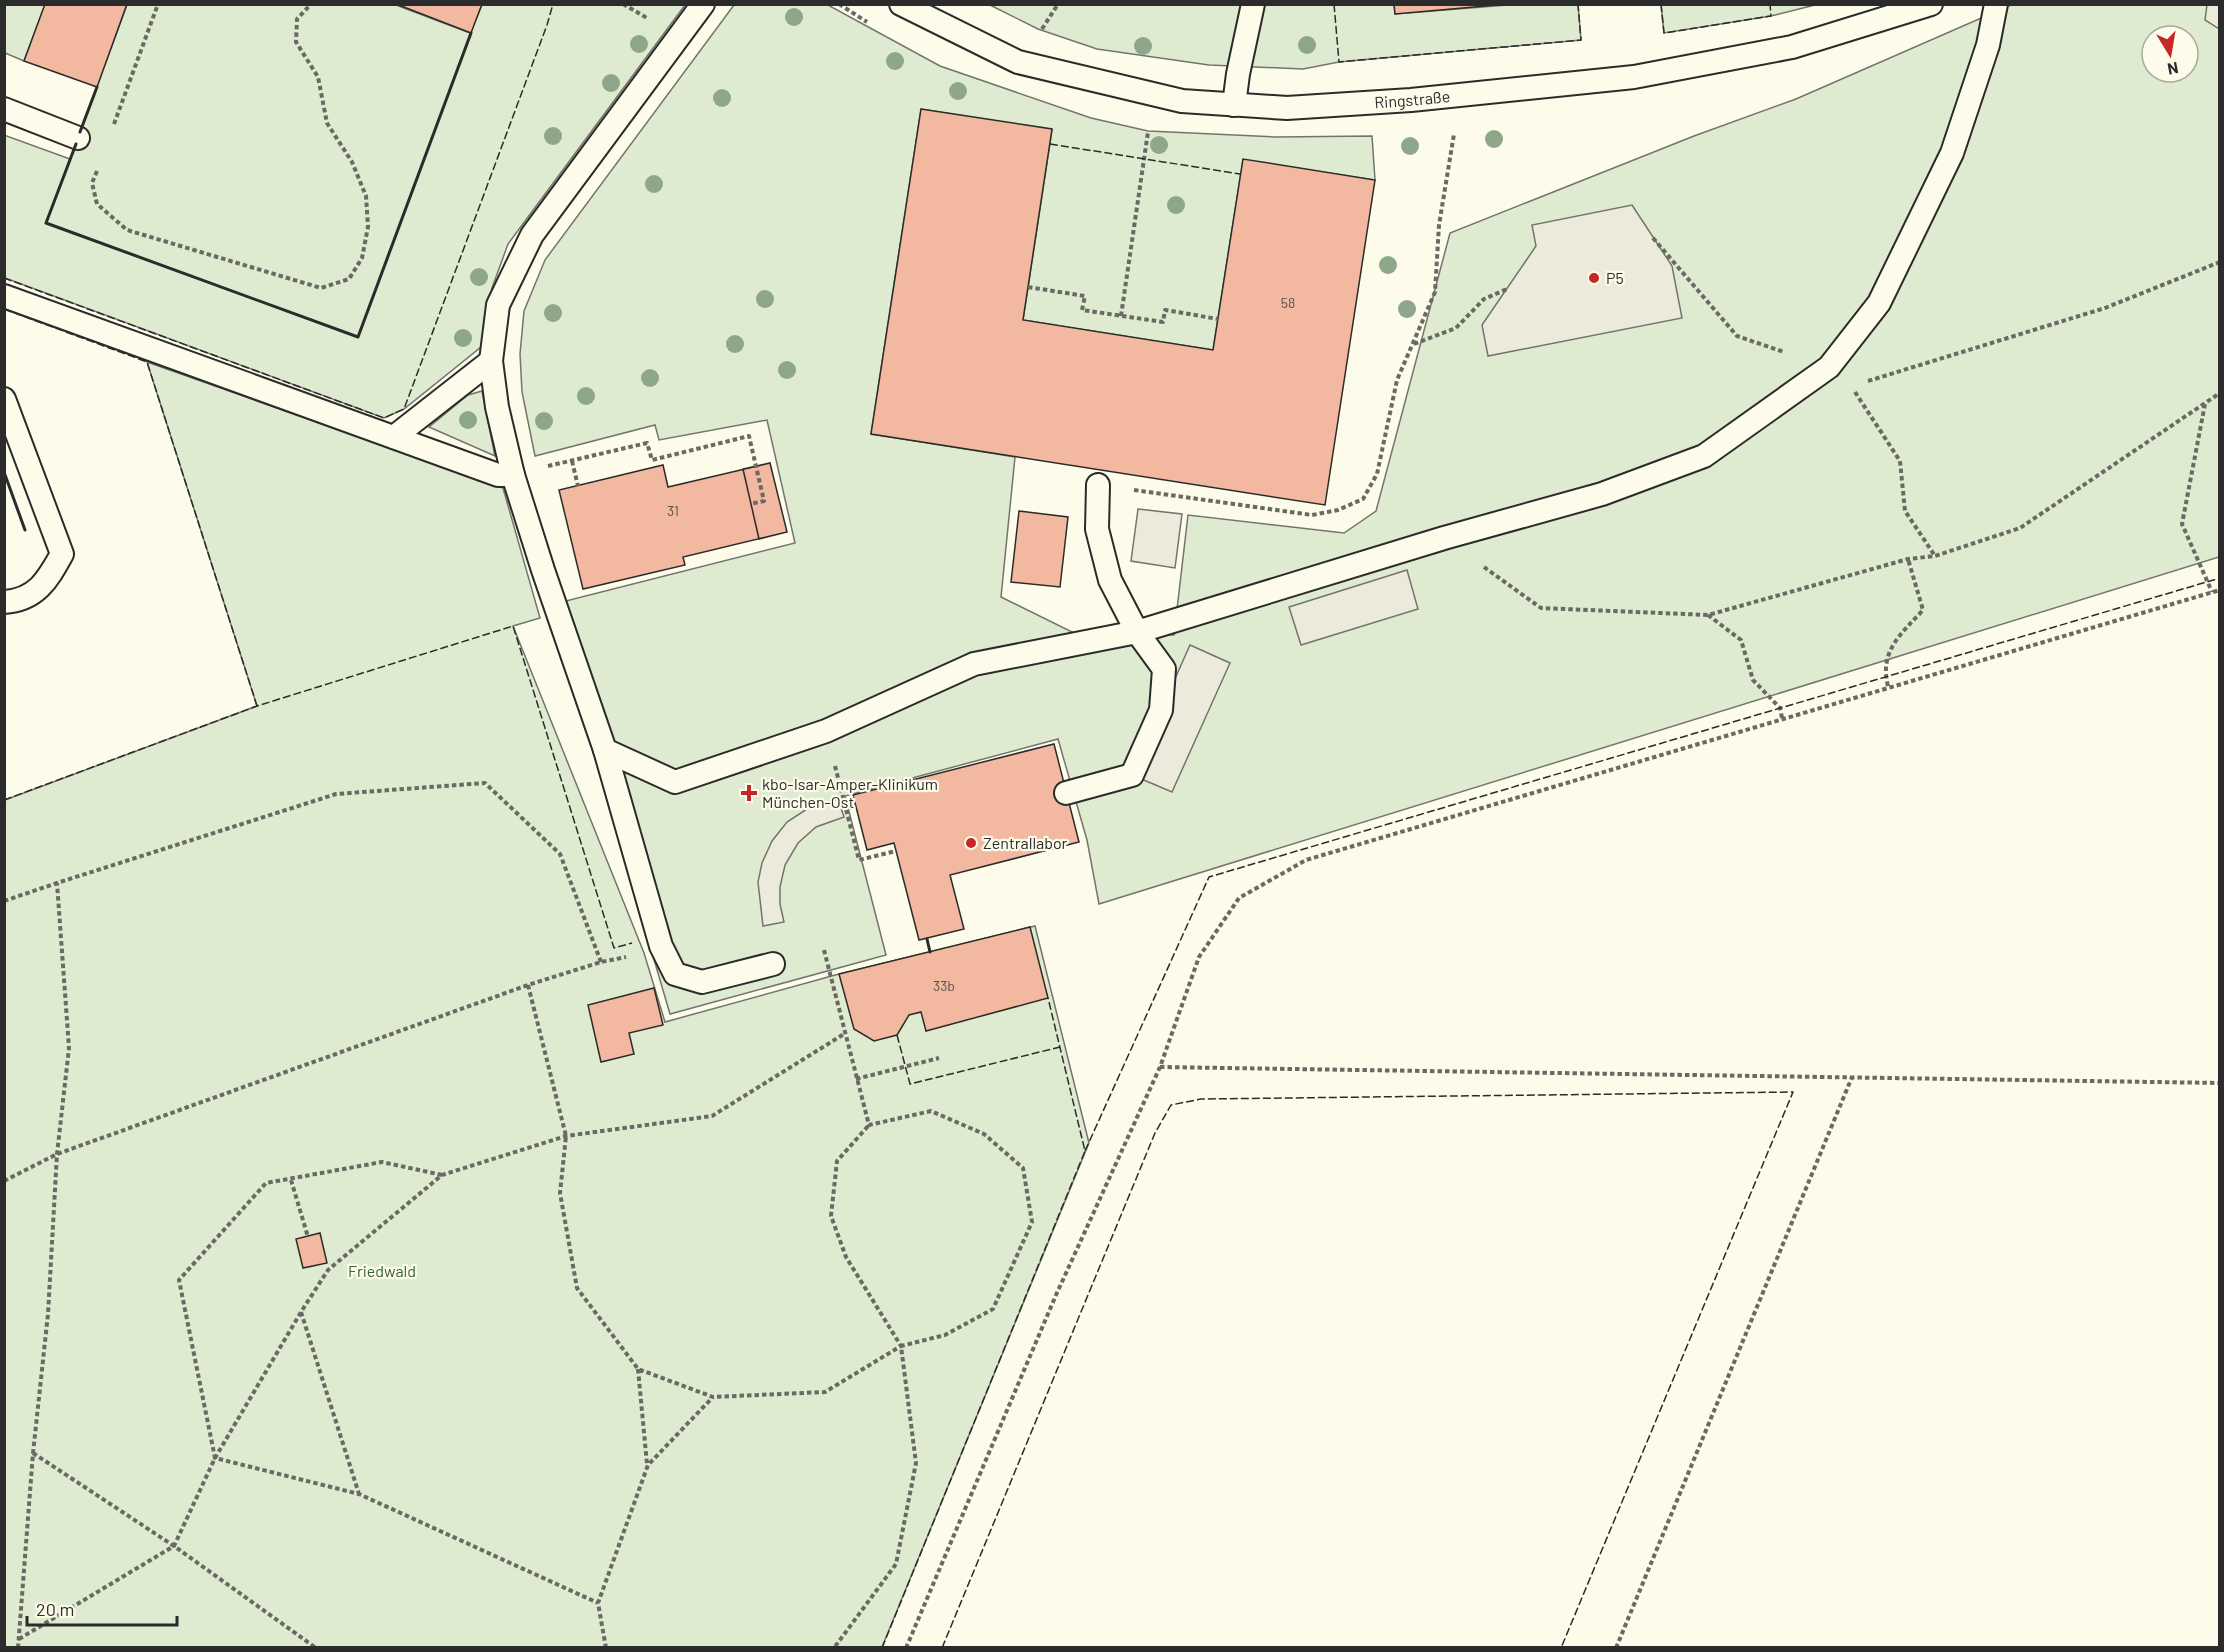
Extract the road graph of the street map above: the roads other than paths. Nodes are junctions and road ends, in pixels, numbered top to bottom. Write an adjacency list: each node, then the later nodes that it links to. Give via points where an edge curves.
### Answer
1 (703, 4): 10 (lane, via 532,235 498,305)
2 (901, 4): 6 (lane, Ringstraße, via 1018,62 1182,101)
3 (1253, 4): 6 (lane)
4 (1931, 4): 6 (lane, Ringstraße, via 1792,47 1634,77 1412,100 1287,108)
5 (1996, 4): 16 (lane, via 1988,45 1952,153 1879,303 1829,367 1704,456 1602,494)
6 (1234, 105)
7 (4, 109): 8 (lane)
8 (78, 138)
9 (4, 296): 12 (lane)
10 (490, 361): 12 (lane); 13 (lane)
11 (4, 399): 15 (lane, via 62,554 46,583 18,602)
12 (394, 437): 13 (lane, via 498,475)
13 (513, 475): 17 (lane)
14 (1098, 485): 16 (lane, via 1096,529 1110,580)
15 (4, 602)
16 (1137, 632): 17 (lane, via 974,664 826,731 675,782); 18 (lane, via 1164,669 1161,710 1132,775)
17 (605, 750): 19 (lane, via 661,946 675,974 702,982)
18 (1066, 793)
19 (773, 963)

